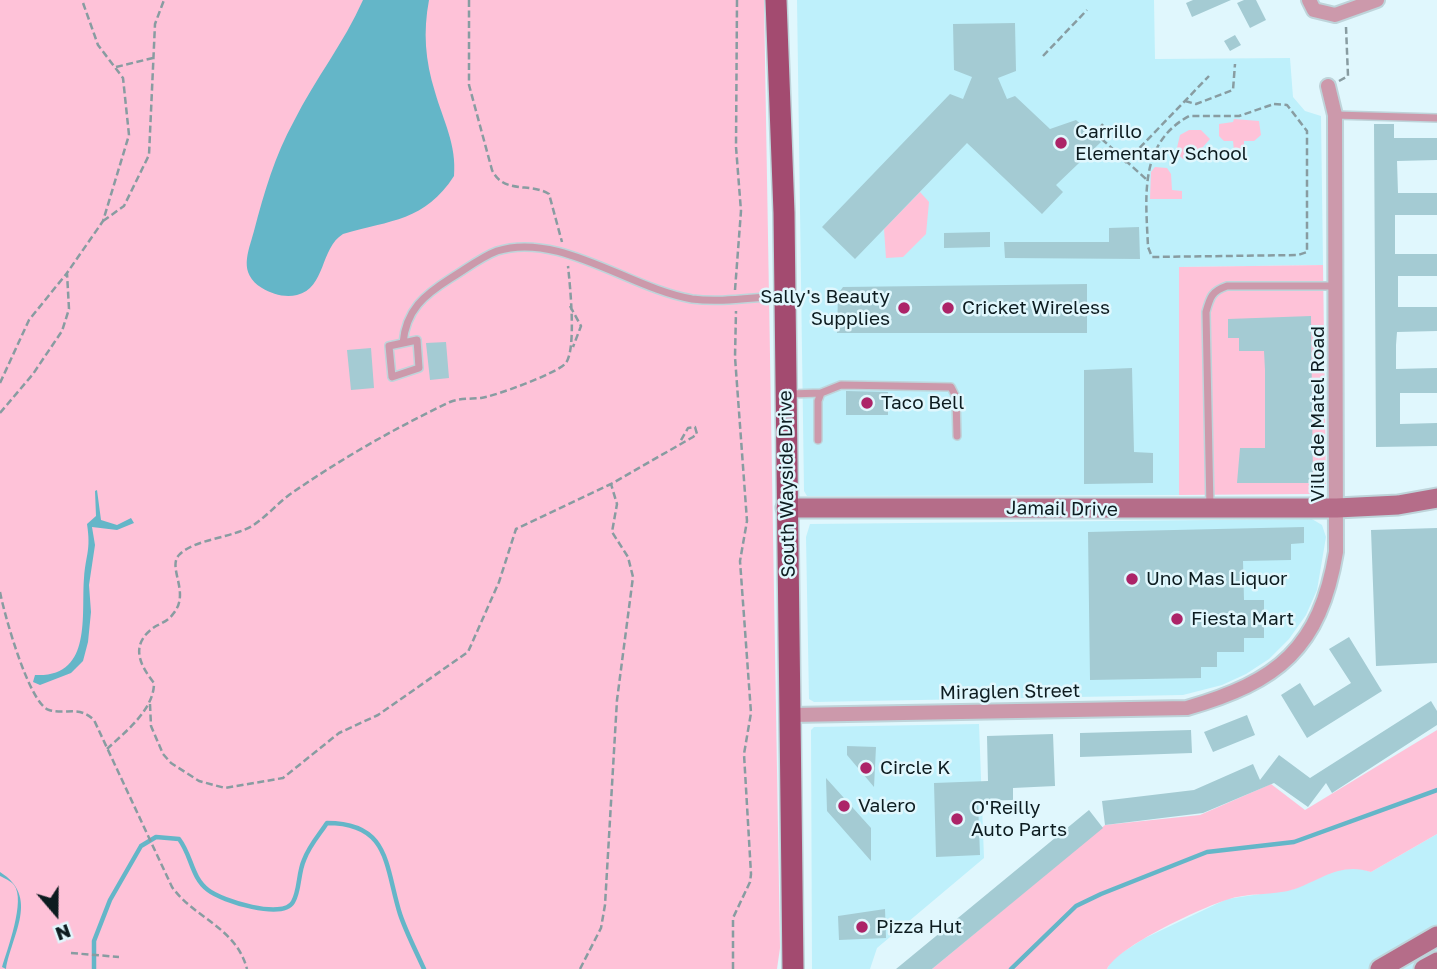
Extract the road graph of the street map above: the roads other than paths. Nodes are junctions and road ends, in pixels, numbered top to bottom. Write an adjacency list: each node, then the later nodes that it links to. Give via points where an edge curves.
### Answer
1 (776, 0): 8 (main road, South Wayside Drive)
2 (1309, 0): 3 (street, via 1314,10 1326,14 1345,13)
3 (1377, 0)
4 (1328, 86): 5 (street, Villa de Matel Road)
5 (1335, 115): 6 (lane); 7 (street, Villa de Matel Road)
6 (1437, 118)
7 (1336, 286): 15 (street, Villa de Matel Road); 17 (lane, via 1227,286 1210,296 1206,312)
8 (785, 296): 9 (lane, via 693,299 565,254 523,248 486,256 421,299 410,313); 11 (main road, South Wayside Drive)
9 (403, 343): 9 (lane, via 417,340 419,368 392,377 389,346)
10 (821, 393): 11 (lane); 12 (lane, via 841,385 951,387 957,397); 13 (lane)
11 (786, 394): 16 (main road, South Wayside Drive)
12 (957, 436)
13 (818, 440)
14 (1437, 498): 15 (street, Jamail Drive)
15 (1338, 508): 17 (street, Jamail Drive); 18 (street, Villa de Matel Road, via 1331,583 1307,636 1287,660)
16 (786, 509): 17 (street, Jamail Drive); 19 (main road, South Wayside Drive)
17 (1210, 509)
18 (1228, 696): 19 (street, Miraglen Street, via 1187,708)
19 (790, 715): 22 (main road, South Wayside Drive)
20 (1437, 936): 23 (street)
21 (1437, 961): 24 (street)
22 (793, 969)
23 (1380, 969)
24 (1424, 969)

